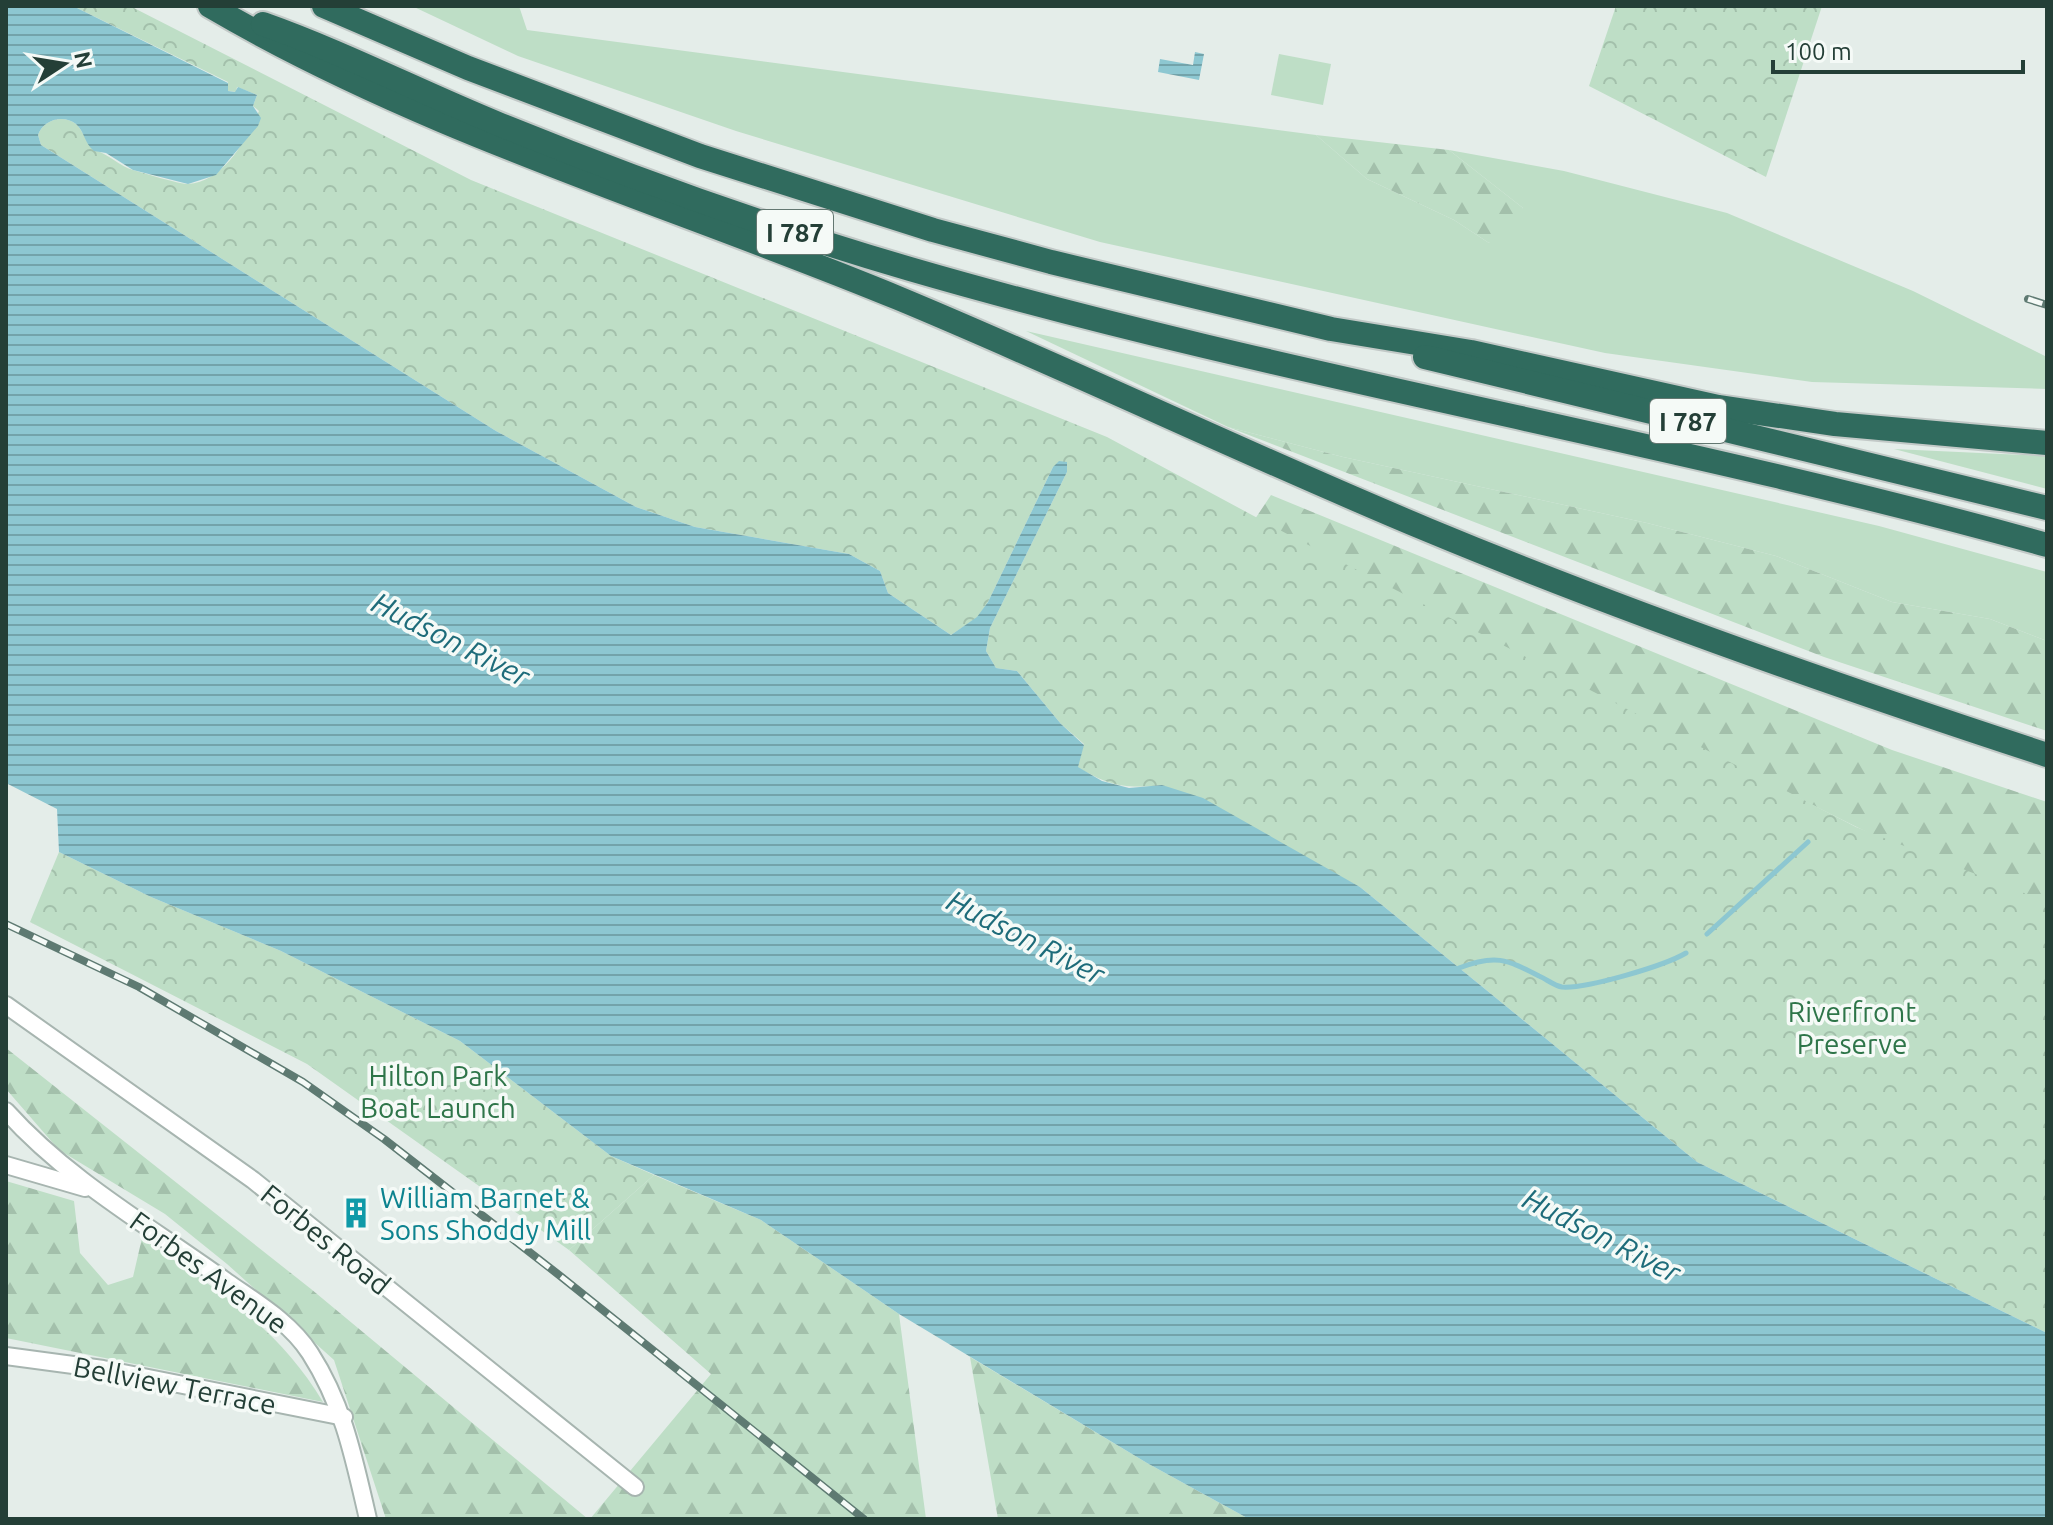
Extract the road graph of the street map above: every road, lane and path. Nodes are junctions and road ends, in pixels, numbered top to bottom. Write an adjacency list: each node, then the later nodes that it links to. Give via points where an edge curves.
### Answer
1 (211, 6): 10 (highway, I 787, via 618,171 908,268 1144,331); 11 (highway, via 283,49 371,89 974,330 1427,530)
2 (324, 6): 4 (highway, I 787)
3 (350, 6): 4 (highway)
4 (407, 42): 5 (highway, I 787, via 643,136 875,213 1051,262)
5 (1331, 329): 7 (highway, via 1471,352 1778,417); 9 (highway, I 787, via 1470,371)
6 (2047, 433): 7 (highway)
7 (1990, 437): 8 (highway)
8 (2047, 443)
9 (2047, 508)
10 (2047, 545)
11 (1917, 710): 12 (highway); 13 (highway, via 2009,756)
12 (2047, 755)
13 (2047, 768)
14 (6, 1005): 20 (street, Forbes Road, via 253,1180)
15 (6, 1111): 17 (street, Forbes Avenue)
16 (6, 1165): 17 (street)
17 (91, 1190): 19 (street, Forbes Avenue, via 156,1230 288,1326 310,1353)
18 (6, 1356): 19 (street, Bellview Terrace, via 103,1369)
19 (344, 1417): 21 (street, Forbes Avenue)
20 (635, 1487)
21 (368, 1519)

